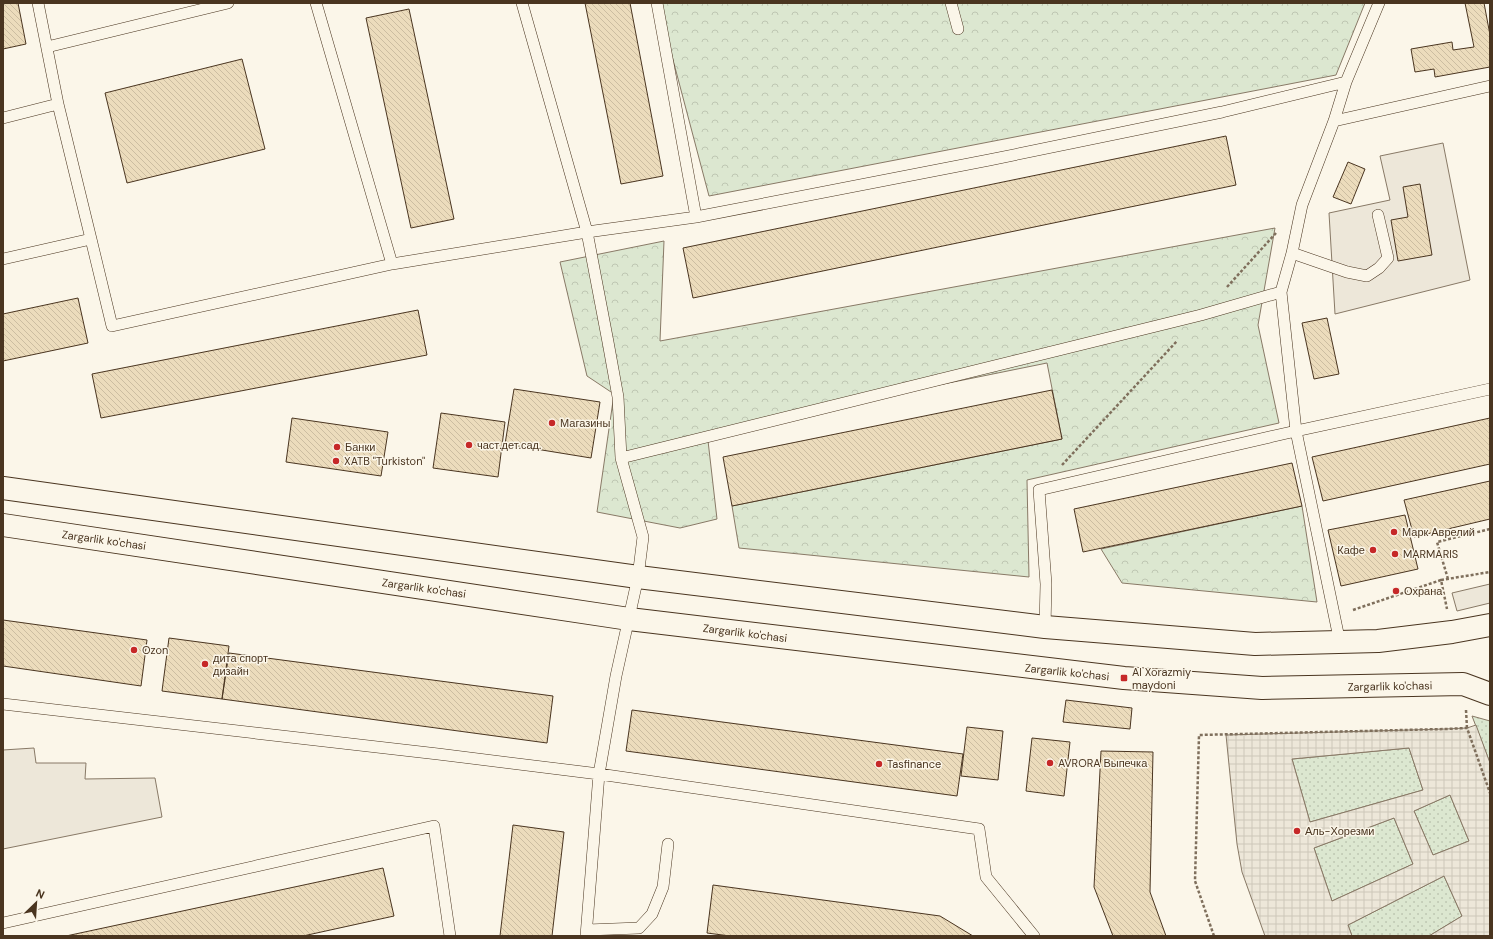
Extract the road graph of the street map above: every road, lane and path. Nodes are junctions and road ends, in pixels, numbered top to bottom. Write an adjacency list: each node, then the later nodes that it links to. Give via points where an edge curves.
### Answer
1 (38, 3): 9 (lane)
2 (228, 3): 9 (lane)
3 (316, 3): 22 (lane)
4 (522, 3): 18 (lane)
5 (657, 3): 17 (lane)
6 (951, 3): 8 (lane)
7 (1380, 3): 10 (lane)
8 (958, 29)
9 (47, 47): 12 (lane)
10 (1346, 82): 14 (lane); 17 (lane, via 1222,112)
11 (1490, 86): 14 (lane)
12 (58, 104): 13 (lane); 19 (lane)
13 (3, 118)
14 (1334, 121): 15 (lane)
15 (1302, 205): 20 (lane); 24 (path)
16 (1378, 215): 20 (lane, via 1388,258 1367,276 1347,272)
17 (696, 217): 18 (lane)
18 (586, 232): 22 (lane); 27 (lane, via 618,397)
19 (91, 239): 21 (lane); 22 (lane, via 112,326)
20 (1292, 253): 23 (lane)
21 (3, 259)
22 (392, 264)
23 (1280, 292): 24 (lane); 26 (lane)
24 (1201, 315): 27 (lane); 29 (path)
25 (1490, 389): 26 (lane)
26 (1296, 431): 29 (lane); 39 (lane)
27 (621, 458): 33 (lane, via 643,537)
28 (3, 488): 33 (main road)
29 (1039, 490): 38 (lane, via 1046,584)
30 (3, 525): 36 (main road, Zargarlik ko'chasi)
31 (1490, 529): 34 (path, via 1437,542)
32 (1490, 572): 34 (path)
33 (638, 577): 36 (lane); 38 (main road)
34 (1448, 579): 35 (path)
35 (1441, 580)
36 (628, 619): 40 (main road, Zargarlik ko'chasi, via 1124,678 1262,688 1463,684); 42 (lane)
37 (1490, 624): 39 (main road, via 1444,633)
38 (1045, 627): 39 (main road, via 1255,644)
39 (1340, 643)
40 (1490, 694)
41 (3, 704): 42 (lane)
42 (599, 774): 46 (lane); 48 (lane, via 979,829 986,877)
43 (1490, 793): 49 (path, via 1467,728 1200,735 1195,881)
44 (668, 844): 46 (lane, via 663,887 652,914 639,928)
45 (3, 923): 47 (lane, via 434,826)
46 (587, 933)
47 (450, 936)
48 (1034, 936)
49 (1214, 936)

